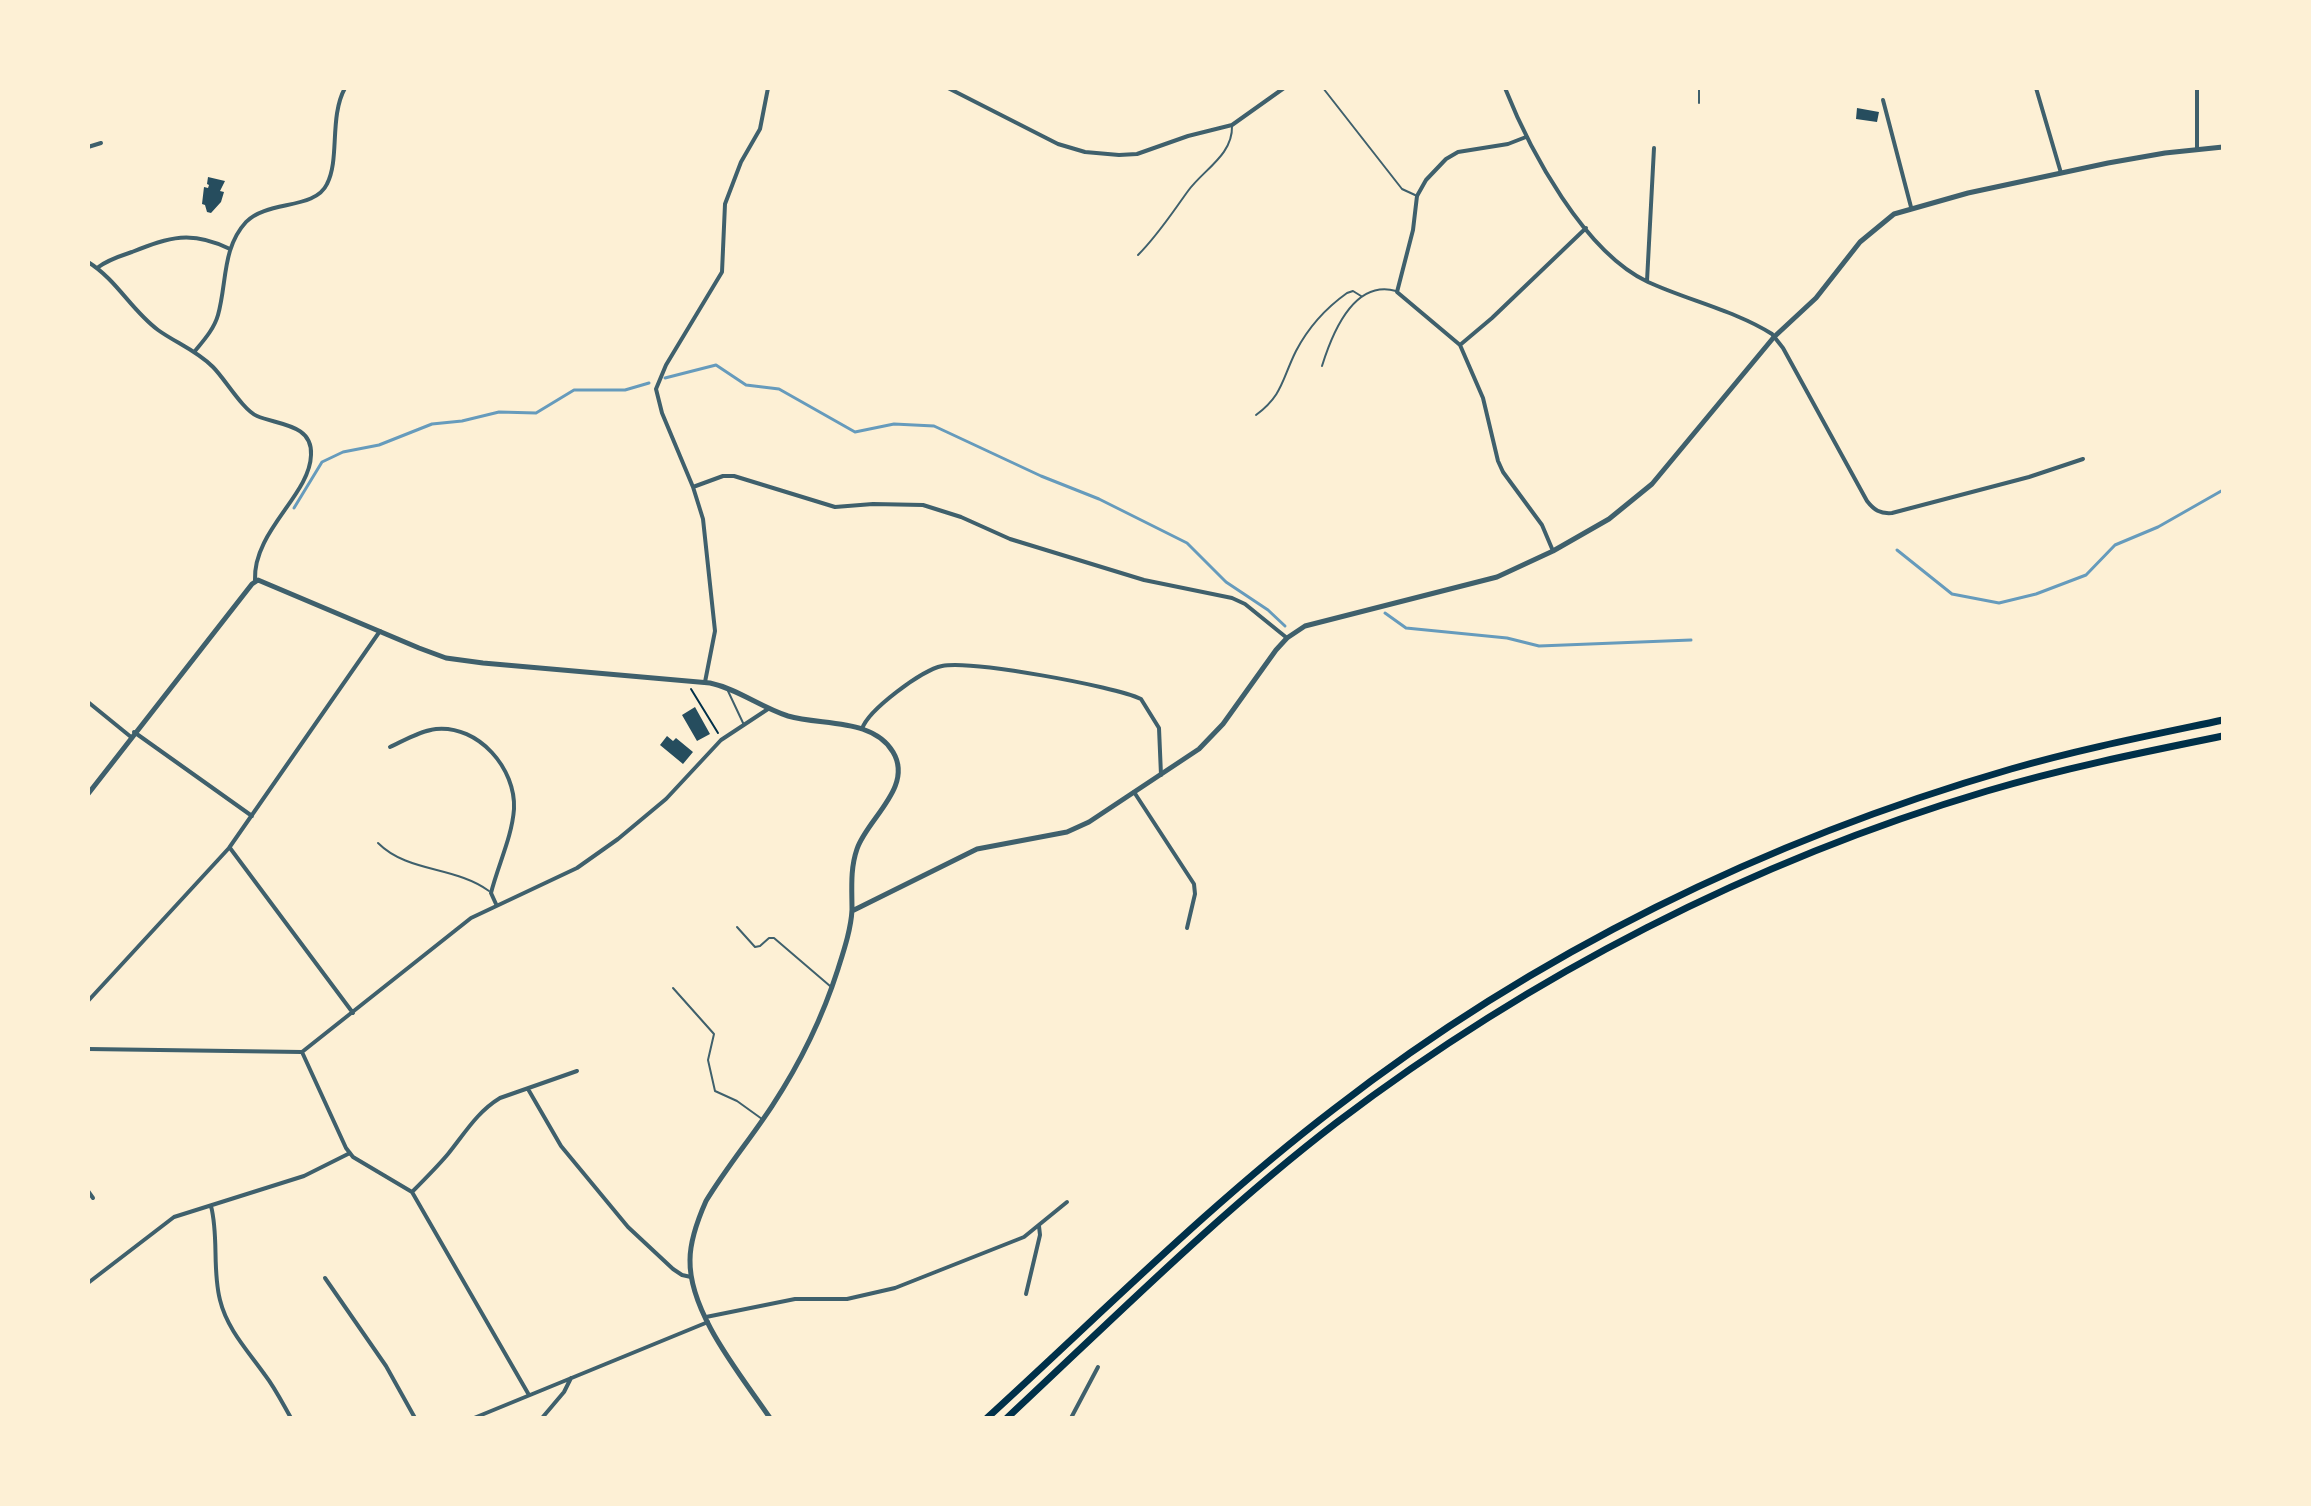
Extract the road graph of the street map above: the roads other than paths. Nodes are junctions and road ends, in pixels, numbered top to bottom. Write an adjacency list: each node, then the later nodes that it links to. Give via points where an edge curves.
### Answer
1 (345, 88): 25 (street, via 325,189 253,216)
2 (768, 88): 38 (street, via 760,129 725,204 722,272 656,389)
3 (948, 88): 11 (street)
4 (1284, 88): 14 (street)
5 (1323, 88): 22 (lane, via 1402,189)
6 (1505, 88): 15 (street)
7 (1699, 88): 13 (lane)
8 (2036, 88): 21 (street)
9 (2197, 88): 20 (street)
10 (966, 91): 11 (street)
11 (963, 96): 14 (street, via 1051,141 1097,154 1137,154)
12 (1883, 100): 23 (street)
13 (1699, 103)
14 (1232, 125): 26 (lane, via 1217,161)
15 (1526, 137): 22 (street, via 1450,156); 24 (street)
16 (101, 143): 17 (street)
17 (88, 147)
18 (2223, 147): 20 (street)
19 (1654, 148): 29 (street)
20 (2197, 150): 21 (street)
21 (2061, 173): 23 (street)
22 (1417, 196): 30 (street)
23 (1911, 207): 32 (street, via 1869,233 1816,298)
24 (1586, 228): 29 (street, via 1620,263); 33 (street)
25 (230, 249): 28 (street, via 200,237 182,237); 34 (street, via 217,317)
26 (1138, 255)
27 (88, 262): 28 (street)
28 (97, 268): 34 (street, via 159,331)
29 (1647, 281): 32 (street)
30 (1397, 292): 31 (lane, via 1378,290); 33 (street)
31 (1361, 296): 35 (lane, via 1344,316); 36 (lane, via 1347,293 1313,324 1276,397)
32 (1774, 337): 37 (street, via 1867,501 1882,513); 39 (street, via 1642,494)
33 (1460, 345): 39 (street, via 1483,398 1498,461 1542,525)
34 (195, 351): 40 (street, via 254,414 298,429 310,445 310,465 262,546)
35 (1322, 366)
36 (1256, 415)
37 (2083, 459)
38 (693, 487): 42 (street, via 734,476 835,507 923,505 1010,539 1144,580 1232,598); 43 (street, via 703,519 714,618)
39 (1553, 551): 42 (street, via 1497,577 1313,623)
40 (255, 580): 41 (street); 50 (street)
41 (380, 631): 43 (street, via 464,661); 56 (street)
42 (1287, 638): 53 (street, via 1216,733)
43 (705, 682): 44 (street)
44 (725, 687): 46 (street); 48 (lane)
45 (88, 702): 50 (street)
46 (768, 709): 48 (street); 49 (street)
47 (2223, 720): 93 (highway, via 2012,769 1861,818 1724,874 1562,957 1406,1056 1314,1124 1199,1222)
48 (744, 725): 60 (street, via 711,749 666,799 618,839 577,868)
49 (862, 729): 53 (street, via 868,718 936,667 1006,671 1141,699 1159,728); 61 (street, via 887,743 899,772 893,793 857,850)
50 (132, 735): 55 (street); 56 (street)
51 (2223, 736): 94 (highway, via 2036,777 1842,840 1692,904 1574,967 1460,1035 1325,1132)
52 (390, 747): 59 (street, via 429,731 451,730 481,744 502,764 514,811)
53 (1161, 775): 54 (street)
54 (1134, 792): 61 (street, via 1076,829 977,849); 63 (street, via 1194,884)
55 (88, 794)
56 (252, 816): 58 (street)
57 (378, 843): 59 (lane, via 400,859 461,875)
58 (229, 848): 66 (street); 67 (street)
59 (491, 893): 60 (street)
60 (496, 904): 67 (street, via 447,935)
61 (852, 911): 64 (street)
62 (737, 927): 64 (lane, via 755,947 774,938)
63 (1187, 928)
64 (831, 987): 72 (street, via 796,1066)
65 (673, 988): 72 (lane, via 714,1034 708,1060 715,1091)
66 (88, 1001)
67 (353, 1013): 69 (street)
68 (88, 1049): 69 (street)
69 (302, 1052): 73 (street)
70 (577, 1071): 71 (street)
71 (528, 1089): 75 (street, via 500,1098 476,1116); 80 (street, via 561,1146 628,1227 673,1269)
72 (763, 1119): 80 (street, via 701,1211 690,1251)
73 (350, 1153): 75 (street); 78 (street, via 304,1176)
74 (88, 1191): 76 (street)
75 (412, 1192): 87 (street)
76 (93, 1198)
77 (1067, 1202): 79 (street)
78 (211, 1206): 82 (street, via 166,1221); 88 (street, via 222,1307)
79 (1039, 1226): 83 (street); 84 (street, via 1003,1247 877,1293 795,1299)
80 (691, 1277): 84 (street)
81 (325, 1278): 89 (street)
82 (88, 1283)
83 (1026, 1294)
84 (707, 1319): 86 (street); 92 (street)
85 (1098, 1367): 95 (street)
86 (571, 1378): 87 (street); 91 (street)
87 (529, 1395): 90 (street)
88 (291, 1418)
89 (415, 1418)
90 (474, 1418)
91 (542, 1418)
92 (770, 1418)
93 (987, 1418)
94 (1007, 1418)
95 (1071, 1418)

